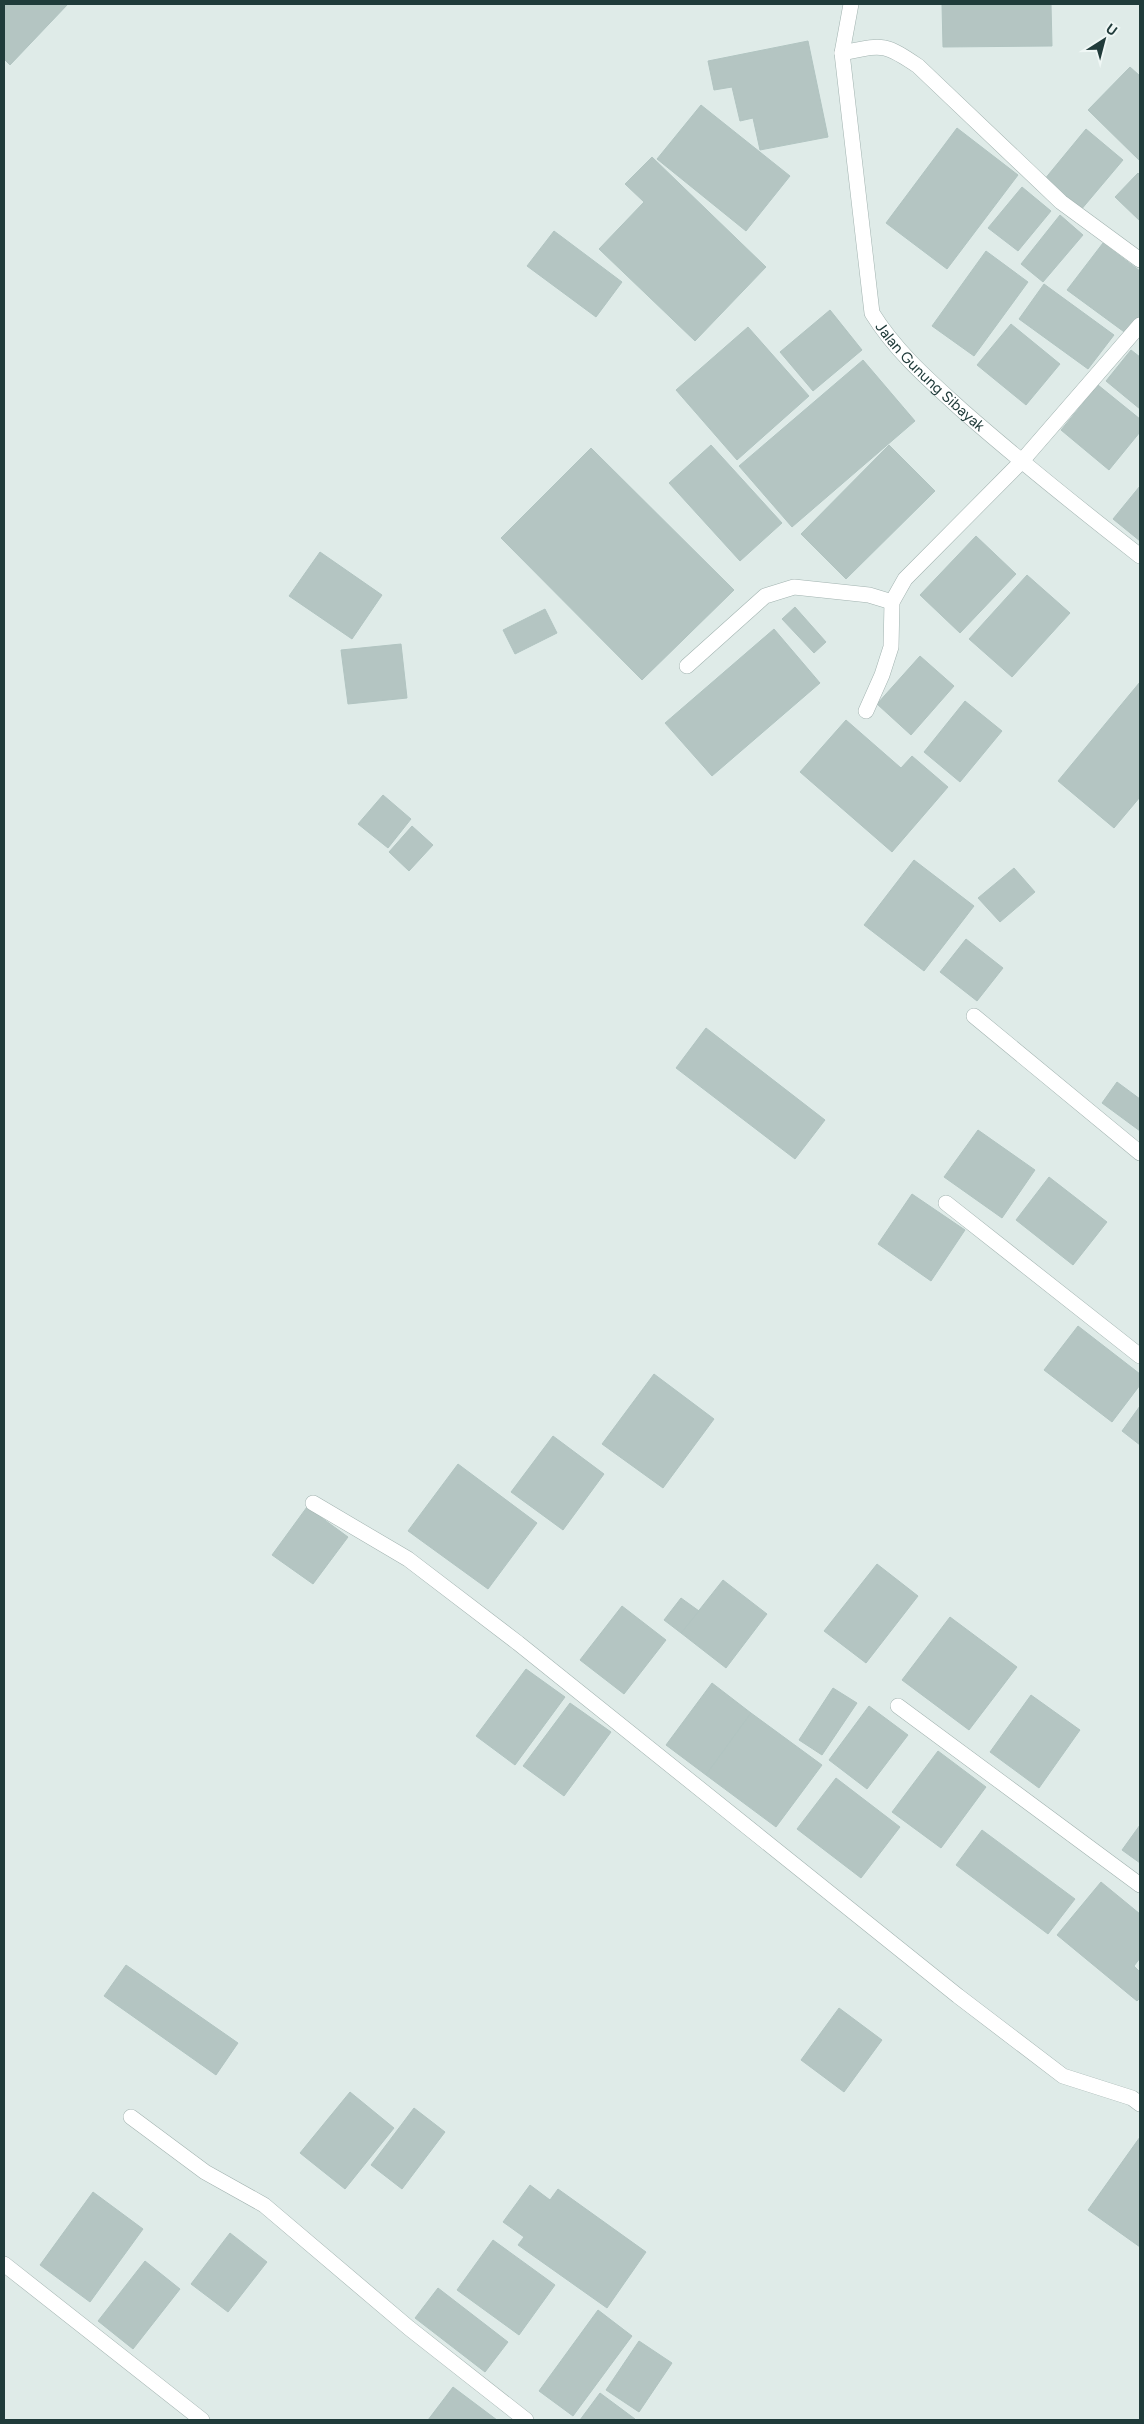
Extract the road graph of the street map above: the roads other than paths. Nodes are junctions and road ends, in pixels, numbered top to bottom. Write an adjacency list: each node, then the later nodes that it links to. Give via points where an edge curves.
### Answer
1 (851, 4): 2 (street, Jalan Gunung Sibayak)
2 (842, 53): 3 (street, via 879,46 898,52 911,61 1061,202); 5 (street, Jalan Gunung Sibayak, via 872,313 887,338 920,372)
3 (1140, 260)
4 (1140, 325): 5 (street)
5 (1021, 462): 6 (street, Jalan Gunung Sibayak); 7 (street, via 905,579)
6 (1140, 556)
7 (892, 602): 8 (street, via 869,595 794,587 766,596); 9 (street, via 891,647)
8 (687, 666)
9 (866, 711)
10 (974, 1016): 11 (street)
11 (1140, 1153)
12 (946, 1203): 13 (street)
13 (1140, 1356)
14 (313, 1503): 17 (street, via 408,1559 1063,2076 1132,2098)
15 (898, 1706): 16 (street)
16 (1140, 1886)
17 (1140, 2104)
18 (131, 2117): 21 (street, via 205,2172 264,2205 409,2328)
19 (4, 2264): 20 (street)
20 (202, 2420)
21 (526, 2420)

